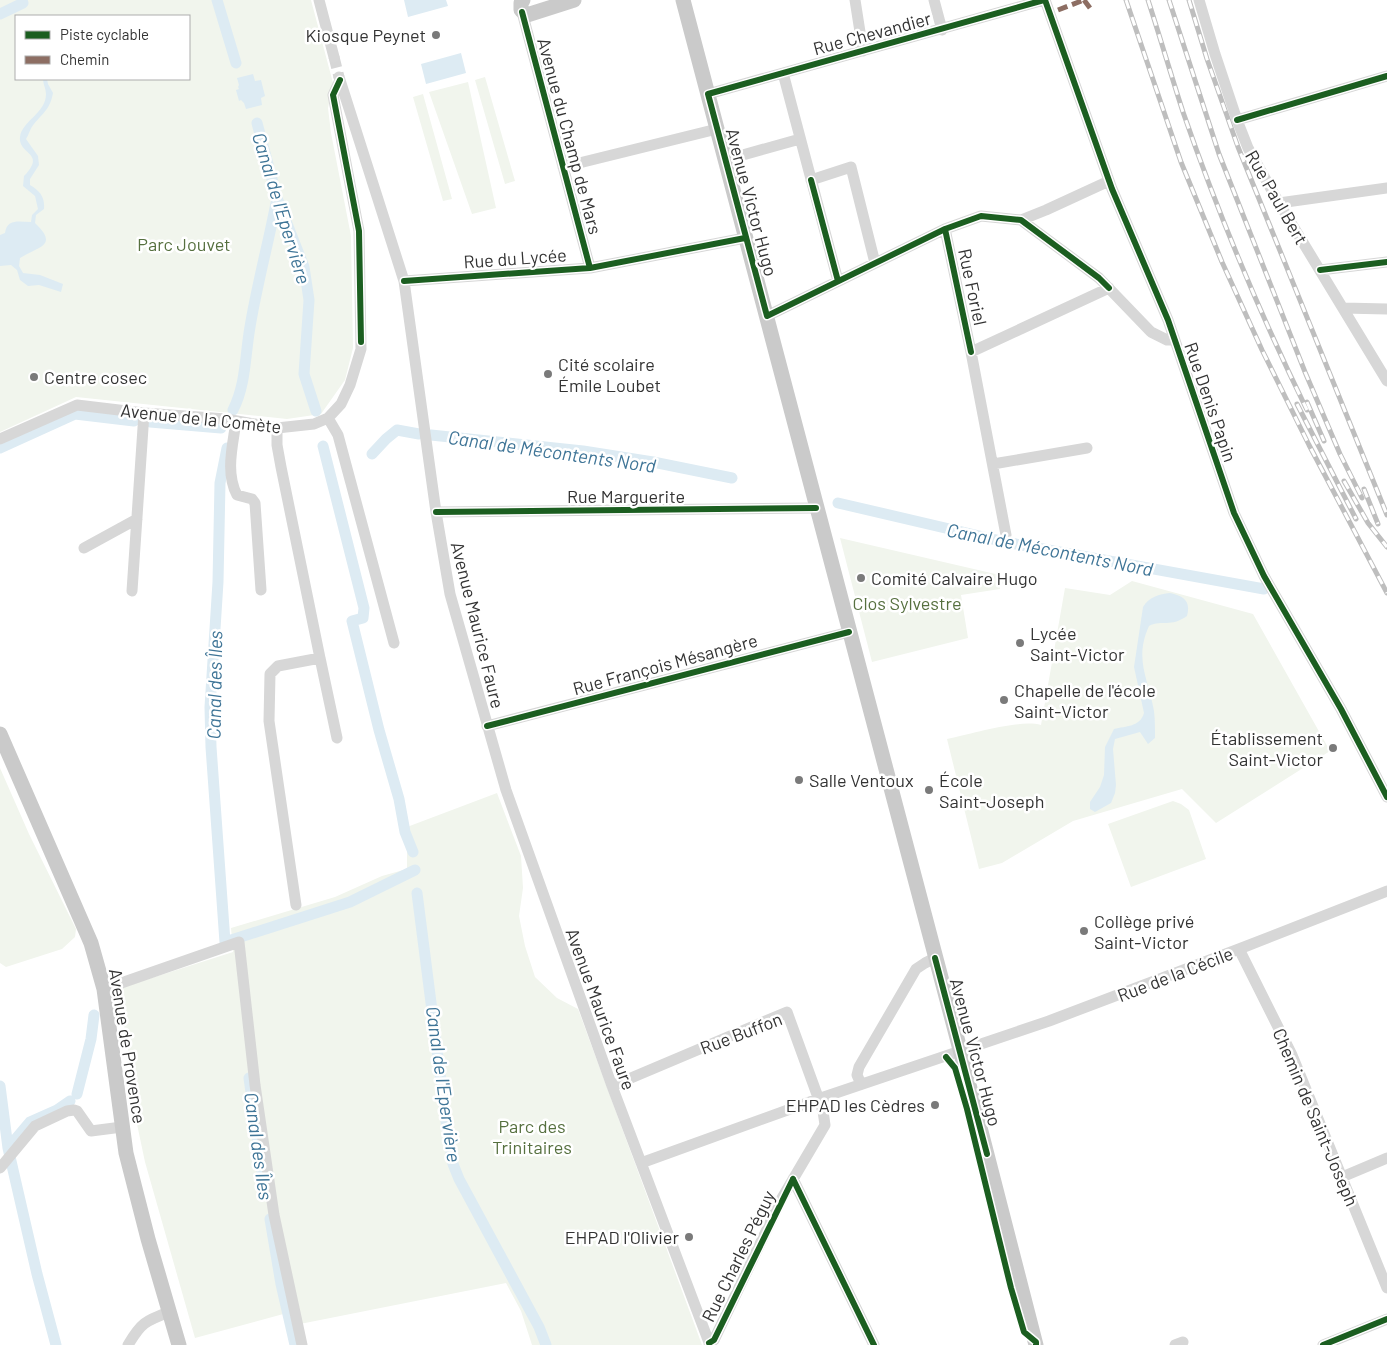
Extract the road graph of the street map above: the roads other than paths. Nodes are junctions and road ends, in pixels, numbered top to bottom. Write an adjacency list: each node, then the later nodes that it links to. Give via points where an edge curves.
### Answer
1 (319, 0): 11 (street)
2 (574, 0): 8 (main road)
3 (683, 0): 14 (main road, Avenue Victor Hugo)
4 (855, 0): 10 (street)
5 (934, 0): 9 (street)
6 (1044, 0): 9 (street, Rue Chevandier); 21 (street, Rue Denis Papin)
7 (1199, 0): 15 (street, Rue Paul Bert)
8 (526, 4): 19 (street, Avenue du Champ de Mars)
9 (942, 30): 10 (street, Rue Chevandier)
10 (863, 51): 12 (street, Rue Chevandier)
11 (334, 57)
12 (783, 73): 14 (street, Rue Chevandier); 17 (street)
13 (1387, 76): 15 (street)
14 (708, 94): 16 (main road, Avenue Victor Hugo)
15 (1237, 120): 23 (street, Rue Paul Bert, via 1248,148)
16 (717, 129): 18 (main road, Avenue Victor Hugo); 19 (street)
17 (800, 139): 18 (street); 20 (street)
18 (725, 160): 26 (main road, Avenue Victor Hugo)
19 (563, 167): 29 (street, Avenue du Champ de Mars)
20 (811, 180): 28 (street, via 851,167); 32 (street)
21 (1109, 181): 24 (street); 37 (street, Rue Denis Papin)
22 (1387, 188): 23 (street)
23 (1279, 203): 30 (street, Rue Paul Bert)
24 (1021, 220): 25 (street, via 981,216); 33 (street)
25 (945, 229): 28 (street); 38 (street, Rue Foriel)
26 (746, 238): 29 (street, Rue du Lycée); 36 (main road, Avenue Victor Hugo)
27 (1387, 262): 30 (street)
28 (875, 263): 32 (street)
29 (590, 268): 31 (street, Rue du Lycée)
30 (1320, 270): 34 (street, Rue Paul Bert)
31 (404, 281): 41 (street, Avenue Maurice Faure, via 340,78 333,95 359,231 361,349 341,404); 48 (street, Avenue Maurice Faure)
32 (838, 281): 36 (street)
33 (1109, 288): 37 (street, via 1151,332 1167,340); 38 (street)
34 (1343, 308): 35 (street); 39 (street, Rue Paul Bert)
35 (1387, 309)
36 (767, 316): 47 (main road, Avenue Victor Hugo)
37 (1174, 339): 60 (street, Rue Denis Papin, via 1241,529)
38 (971, 352): 46 (street, Rue Foriel)
39 (1387, 380)
40 (144, 413): 42 (street, Avenue de la Comète); 44 (street, Avenue de la Comète, via 77,405); 49 (street)
41 (328, 418): 43 (street, Avenue de la Comète, via 314,424); 55 (street, via 338,435)
42 (236, 421): 43 (street, Avenue de la Comète); 52 (street, via 231,460 232,485 237,495 255,503)
43 (277, 428): 56 (street, via 281,467)
44 (0, 439)
45 (1087, 448): 46 (street)
46 (993, 464): 50 (street, Rue Foriel)
47 (816, 508): 48 (street, Rue Marguerite); 54 (main road, Avenue Victor Hugo)
48 (436, 512): 57 (street, Avenue Maurice Faure, via 450,594)
49 (137, 519): 51 (street); 53 (street)
50 (1006, 535)
51 (84, 548)
52 (261, 590)
53 (132, 591)
54 (849, 632): 57 (street, Rue François Mésangère); 64 (main road, Avenue Victor Hugo)
55 (394, 643)
56 (320, 658): 59 (street); 62 (street, via 278,666 270,674 269,721)
57 (488, 726): 68 (street, Avenue Maurice Faure, via 506,790)
58 (0, 734): 65 (main road, Avenue de Provence, via 91,943)
59 (337, 738)
60 (1387, 797)
61 (1387, 891): 63 (street, Rue de la Cécile)
62 (296, 905)
63 (1239, 949): 66 (street, Rue de la Cécile); 74 (street, Chemin de Saint-Joseph, via 1292,1055)
64 (935, 958): 66 (main road, Avenue Victor Hugo); 67 (street, via 916,969 859,1066 857,1075)
65 (104, 989): 70 (main road, Avenue de Provence); 82 (street, via 239,942 274,1215)
66 (960, 1051): 67 (street, Rue de la Cécile); 84 (main road, Avenue Victor Hugo)
67 (861, 1084): 69 (street, Rue de la Cécile)
68 (612, 1086): 69 (street, Rue Buffon, via 787,1012); 72 (street, Avenue Maurice Faure)
69 (818, 1099): 72 (street, Rue de la Cécile); 75 (street, Rue Charles Péguy, via 824,1111 825,1125)
70 (122, 1127): 73 (street, via 91,1131 77,1111 67,1112 31,1130); 77 (main road, Avenue de Provence, via 126,1153)
71 (1387, 1158): 74 (street)
72 (641, 1163): 79 (street, Avenue Maurice Faure)
73 (0, 1168)
74 (1342, 1177): 76 (street, Chemin de Saint-Joseph)
75 (793, 1179): 79 (street, Rue Charles Péguy, via 714,1340); 83 (street)
76 (1387, 1288)
77 (169, 1312): 80 (street, via 138,1327); 81 (main road, Avenue de Provence)
78 (1387, 1319): 85 (street)
79 (709, 1344)
80 (128, 1345)
81 (179, 1345)
82 (302, 1345)
83 (874, 1345)
84 (1036, 1345)
85 (1323, 1345)

